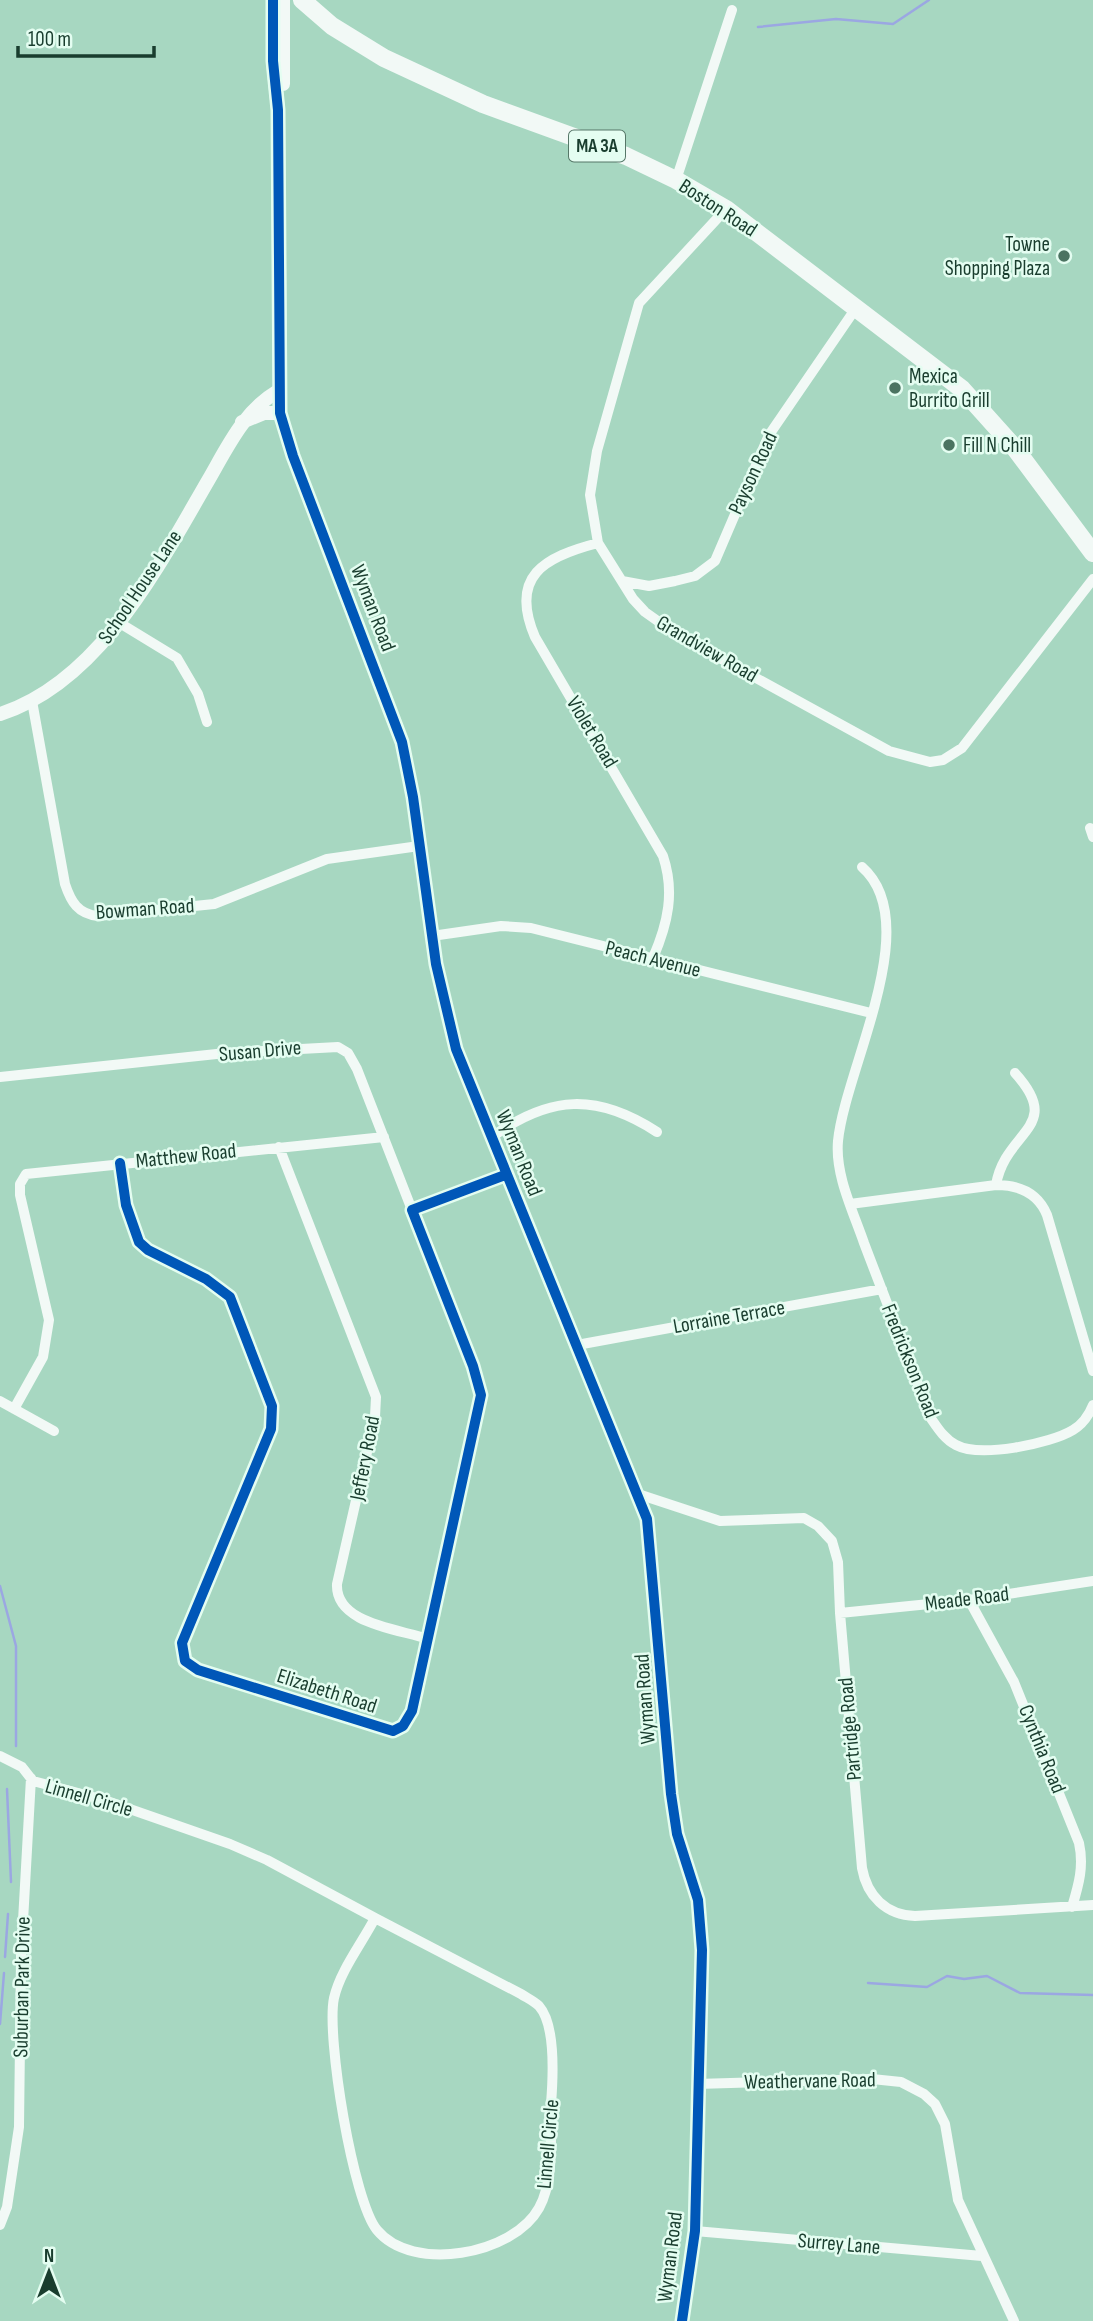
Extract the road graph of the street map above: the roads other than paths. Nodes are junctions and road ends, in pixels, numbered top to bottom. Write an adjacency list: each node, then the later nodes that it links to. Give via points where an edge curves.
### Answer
1 (273, 0): 5 (street, Wyman Road)
2 (283, 0): 5 (street, Wyman Road, via 283,85)
3 (302, 0): 6 (main road, Boston Road / MA 3A, via 332,26 404,68)
4 (732, 10): 6 (street)
5 (278, 110): 9 (street, Wyman Road)
6 (676, 180): 7 (main road, Boston Road / MA 3A)
7 (726, 209): 8 (main road, Boston Road / MA 3A); 13 (street, Grandview Road, via 644,294 637,308 592,475 591,514)
8 (856, 308): 12 (main road, Boston Road / MA 3A, via 962,389 1014,447); 17 (street, Payson Road, via 769,435 715,561 695,576 675,581 649,586)
9 (278, 391): 10 (street, Wyman Road); 11 (street, School House Lane)
10 (280, 413): 11 (street, via 264,413); 22 (street, Wyman Road, via 397,725)
11 (242, 422): 18 (street, School House Lane, via 179,531)
12 (1065, 517): 14 (main road, Boston Road / MA 3A); 15 (main road, Boston Road / MA 3A)
13 (598, 543): 17 (street, Grandview Road); 25 (street, Violet Road, via 553,558 536,572 526,590 526,613 535,637 663,856 670,902)
14 (1093, 553)
15 (1093, 564)
16 (1093, 579): 17 (street, Grandview Road, via 962,748 930,762 889,751 669,630 645,612)
17 (622, 581)
18 (118, 622): 19 (street, School House Lane, via 78,670); 21 (street, via 177,658 198,694)
19 (32, 701): 20 (street, School House Lane); 22 (street, Bowman Road, via 65,884 73,904 85,913 98,916 214,904 327,859)
20 (0, 714)
21 (207, 722)
22 (419, 846): 24 (street, Wyman Road)
23 (862, 867): 26 (street, Fredrickson Road, via 875,879 888,937)
24 (432, 936): 25 (street, Peach Avenue, via 501,926 531,928); 31 (street, Wyman Road, via 447,1018)
25 (653, 958): 26 (street, Peach Avenue)
26 (870, 1013): 36 (street, Fredrickson Road, via 838,1138 839,1169)
27 (1016, 1073): 35 (street, via 1033,1093 1036,1112 1000,1164)
28 (0, 1077): 30 (street, Susan Drive, via 226,1053 338,1047 352,1059)
29 (657, 1132): 31 (street, via 608,1107 580,1103 540,1112)
30 (384, 1137): 32 (street, Matthew Road); 37 (street, Susan Drive)
31 (492, 1137): 34 (street, Wyman Road)
32 (279, 1147): 33 (street, Matthew Road); 49 (street, Jeffery Road, via 376,1398 337,1584 339,1600 352,1615)
33 (120, 1163): 43 (street, Matthew Road, via 33,1171 21,1181 20,1195 49,1321 43,1357); 49 (street, Elizabeth Road, via 133,1233 148,1250 206,1279 230,1297 272,1406 271,1429 182,1643 185,1661 198,1670 393,1731 403,1726 412,1711)
34 (505, 1175): 37 (street); 39 (street, Wyman Road)
35 (996, 1185): 36 (street); 40 (street, via 1027,1191 1044,1206)
36 (850, 1204): 38 (street, Fredrickson Road)
37 (412, 1210): 49 (street, Elizabeth Road, via 481,1395)
38 (882, 1289): 39 (street, Lorraine Terrace); 42 (street, Fredrickson Road, via 930,1417 954,1444 982,1450 1035,1443 1074,1430 1086,1420)
39 (577, 1345): 45 (street, Wyman Road)
40 (1093, 1371)
41 (0, 1401): 43 (street)
42 (1093, 1405)
43 (14, 1409): 44 (street)
44 (54, 1431)
45 (638, 1494): 48 (street, Partridge Road, via 720,1521 790,1517 811,1521 826,1533 835,1551); 55 (street, Wyman Road, via 651,1543 671,1794 701,1928)
46 (1093, 1581): 47 (street, Meade Road)
47 (969, 1600): 48 (street, Meade Road); 53 (street, Cynthia Road, via 1019,1693 1079,1843 1083,1861)
48 (840, 1613): 53 (street, Partridge Road, via 862,1868 873,1897 908,1916)
49 (428, 1639)
50 (0, 1756): 51 (street, Linnell Circle, via 22,1767)
51 (31, 1778): 54 (street, Linnell Circle, via 230,1844); 56 (street, Suburban Park Drive, via 21,1957 19,2127)
52 (1093, 1905): 53 (street, Partridge Road)
53 (1072, 1907)
54 (375, 1918): 54 (street, Linnell Circle, via 346,1971 333,2008 341,2088 366,2213 388,2241 422,2255 443,2255 502,2241 529,2223 547,2190 553,2077 544,2015 521,1994)
55 (697, 2084): 59 (street, Wyman Road); 60 (street, Weathervane Road, via 872,2078 917,2089 935,2104 945,2124 958,2200)
56 (9, 2195): 57 (street, Suburban Park Drive); 58 (street, Suburban Park Drive)
57 (0, 2207)
58 (0, 2225)
59 (695, 2231): 60 (street, Surrey Lane); 61 (street, Wyman Road)
60 (982, 2256): 62 (street, Weathervane Road)
61 (682, 2321)
62 (1014, 2321)

